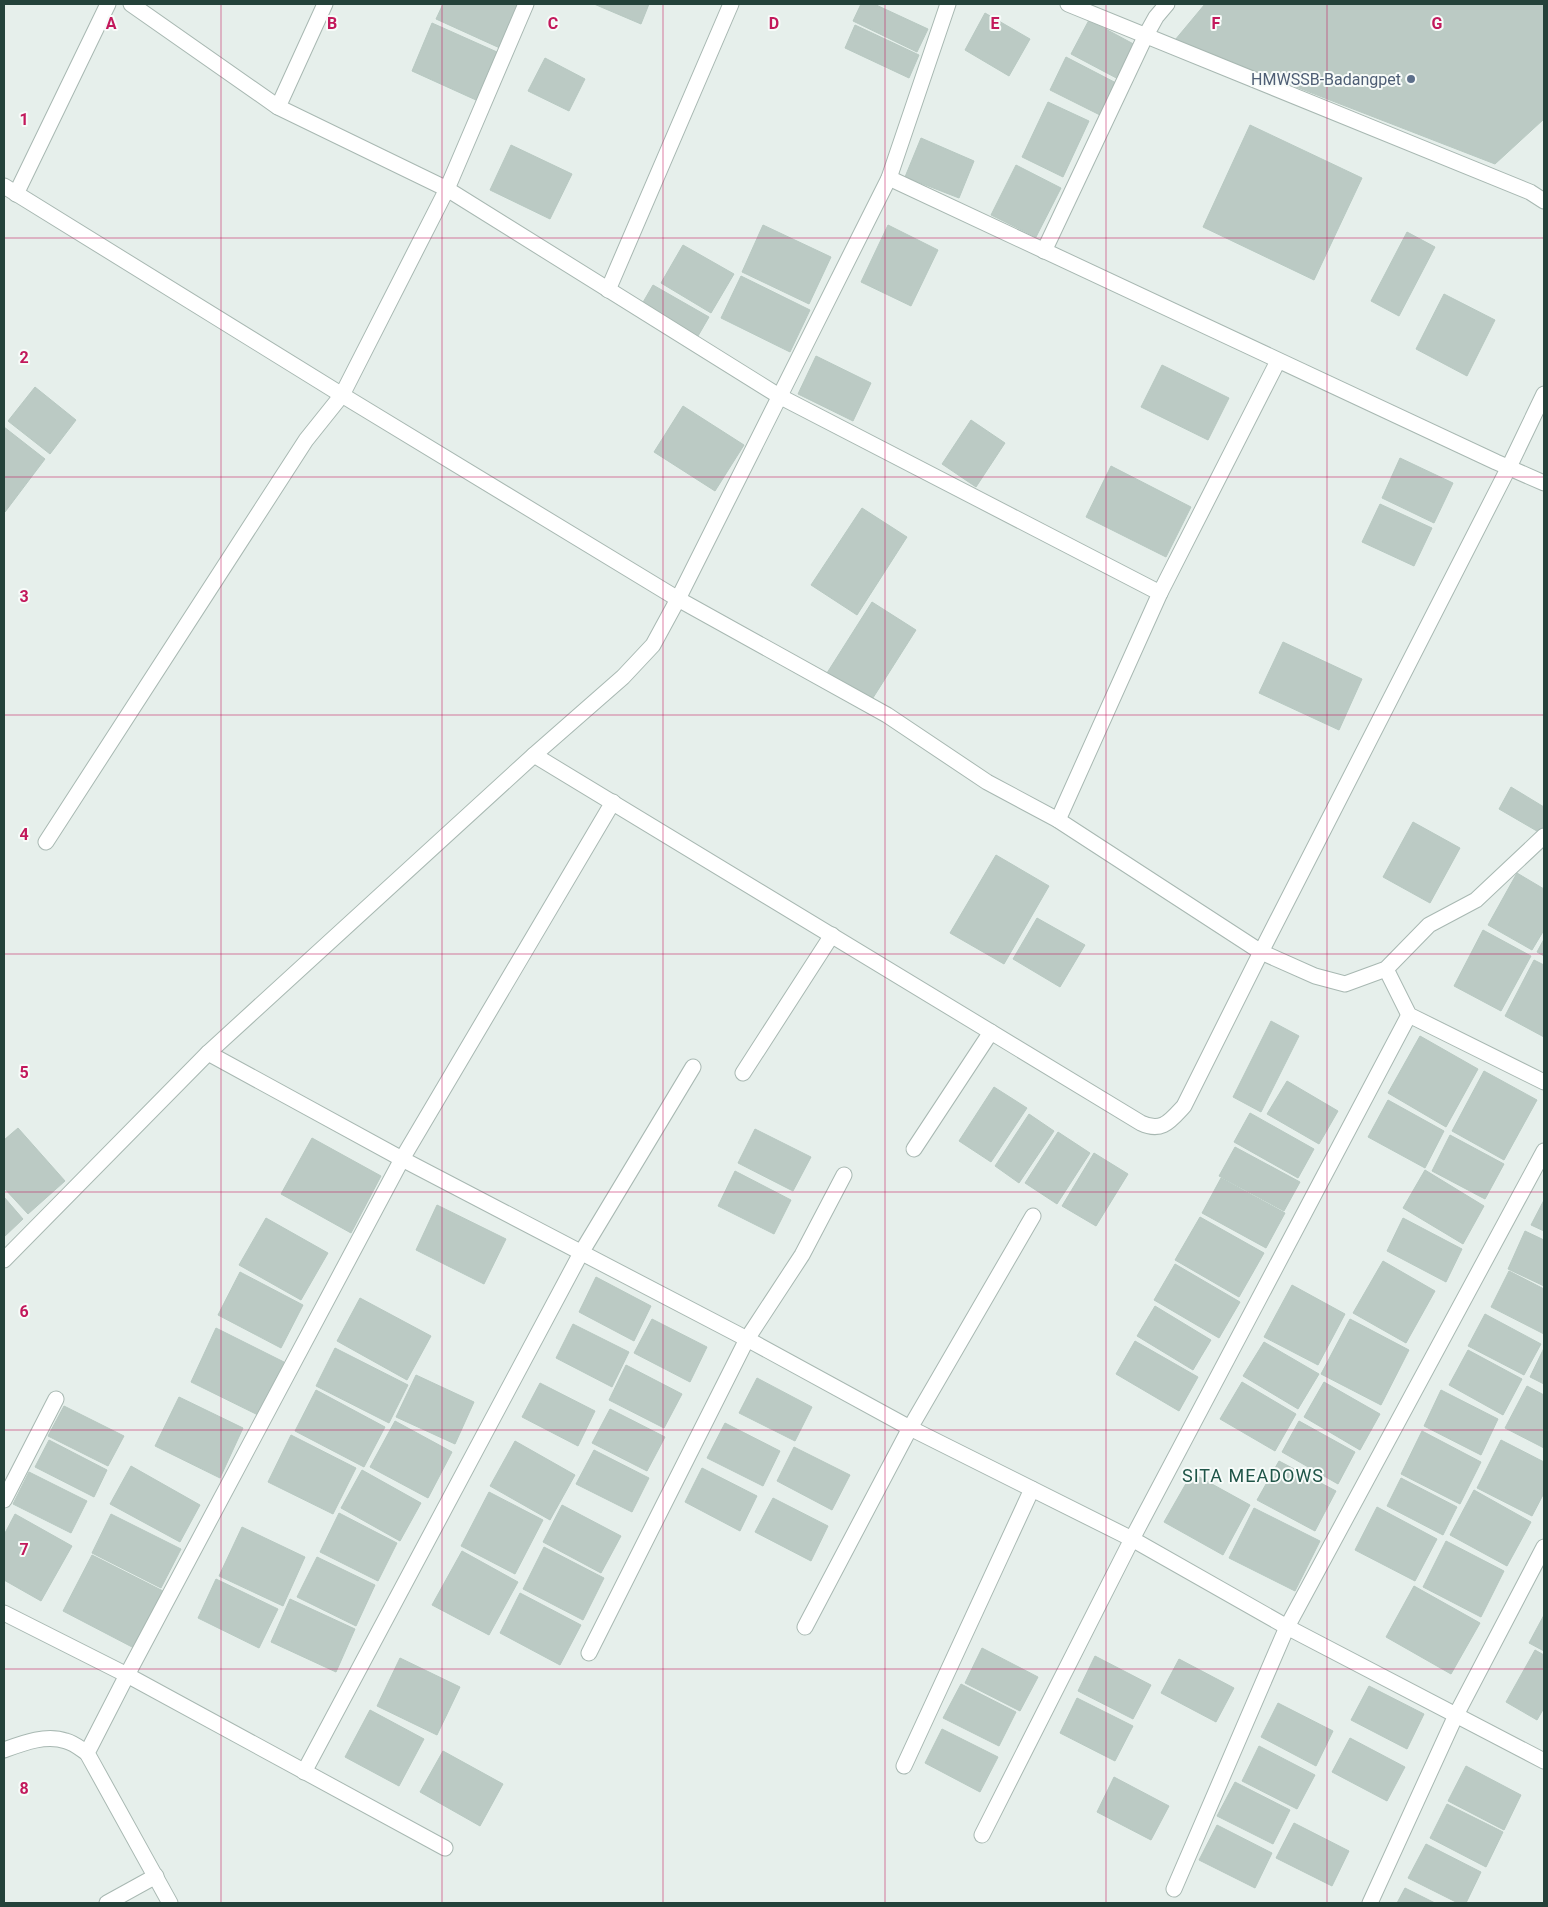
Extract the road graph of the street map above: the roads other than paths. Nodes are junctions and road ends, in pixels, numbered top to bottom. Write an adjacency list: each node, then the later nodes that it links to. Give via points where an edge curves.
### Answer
1 (108, 4): 14 (street)
2 (131, 4): 10 (street)
3 (325, 4): 10 (street)
4 (526, 4): 13 (street)
5 (730, 4): 18 (street)
6 (948, 4): 11 (street)
7 (1068, 4): 9 (street)
8 (1167, 4): 9 (street)
9 (1146, 35): 15 (street); 17 (street)
10 (278, 107): 13 (street)
11 (889, 178): 17 (street); 22 (street)
12 (1544, 184): 15 (street)
13 (447, 189): 18 (street); 21 (street)
14 (10, 190): 21 (street)
15 (1530, 192): 16 (street)
16 (1544, 201)
17 (1044, 251): 19 (street)
18 (608, 290): 22 (street)
19 (1278, 361): 23 (street); 25 (street)
20 (1544, 394): 23 (street)
21 (342, 395): 26 (street); 31 (street, via 306,440)
22 (779, 396): 25 (street); 26 (street)
23 (1508, 467): 24 (street); 33 (street)
24 (1544, 483)
25 (1160, 592): 29 (street)
26 (678, 599): 27 (street, via 653,645); 29 (street, via 887,715 987,782)
27 (534, 755): 28 (street); 37 (street)
28 (613, 802): 32 (street); 43 (street)
29 (1058, 820): 33 (street)
30 (1544, 836): 34 (street, via 1476,900 1429,926)
31 (46, 842)
32 (832, 935): 36 (street); 39 (street)
33 (1261, 952): 34 (street, via 1315,976 1345,984); 36 (street, via 1184,1106 1170,1122 1158,1127 1151,1128 1141,1123)
34 (1386, 969): 35 (street)
35 (1409, 1015): 40 (street); 53 (street)
36 (991, 1032): 41 (street)
37 (208, 1053): 43 (street); 47 (street)
38 (693, 1067): 46 (street)
39 (743, 1073)
40 (1544, 1082)
41 (914, 1149)
42 (1544, 1151): 57 (street)
43 (402, 1159): 46 (street); 59 (street)
44 (844, 1175): 48 (street, via 802,1255)
45 (1033, 1216): 50 (street)
46 (581, 1253): 48 (street); 65 (street)
47 (4, 1260)
48 (747, 1339): 50 (street); 58 (street)
49 (56, 1399): 52 (street)
50 (910, 1428): 51 (street); 56 (street)
51 (1032, 1489): 53 (street); 64 (street)
52 (4, 1500)
53 (1132, 1539): 57 (street); 66 (street)
54 (1544, 1547): 60 (street)
55 (4, 1614): 59 (street)
56 (805, 1626)
57 (1287, 1628): 60 (street); 69 (street)
58 (589, 1653)
59 (126, 1675): 62 (street); 65 (street)
60 (1456, 1715): 63 (street); 72 (street)
61 (4, 1750): 62 (street, via 50,1738 66,1741)
62 (87, 1753): 68 (street)
63 (1544, 1761)
64 (904, 1766)
65 (304, 1772): 67 (street)
66 (982, 1835)
67 (445, 1848)
68 (156, 1876): 70 (street); 71 (street)
69 (1174, 1889)
70 (107, 1903)
71 (170, 1903)
72 (1370, 1903)

